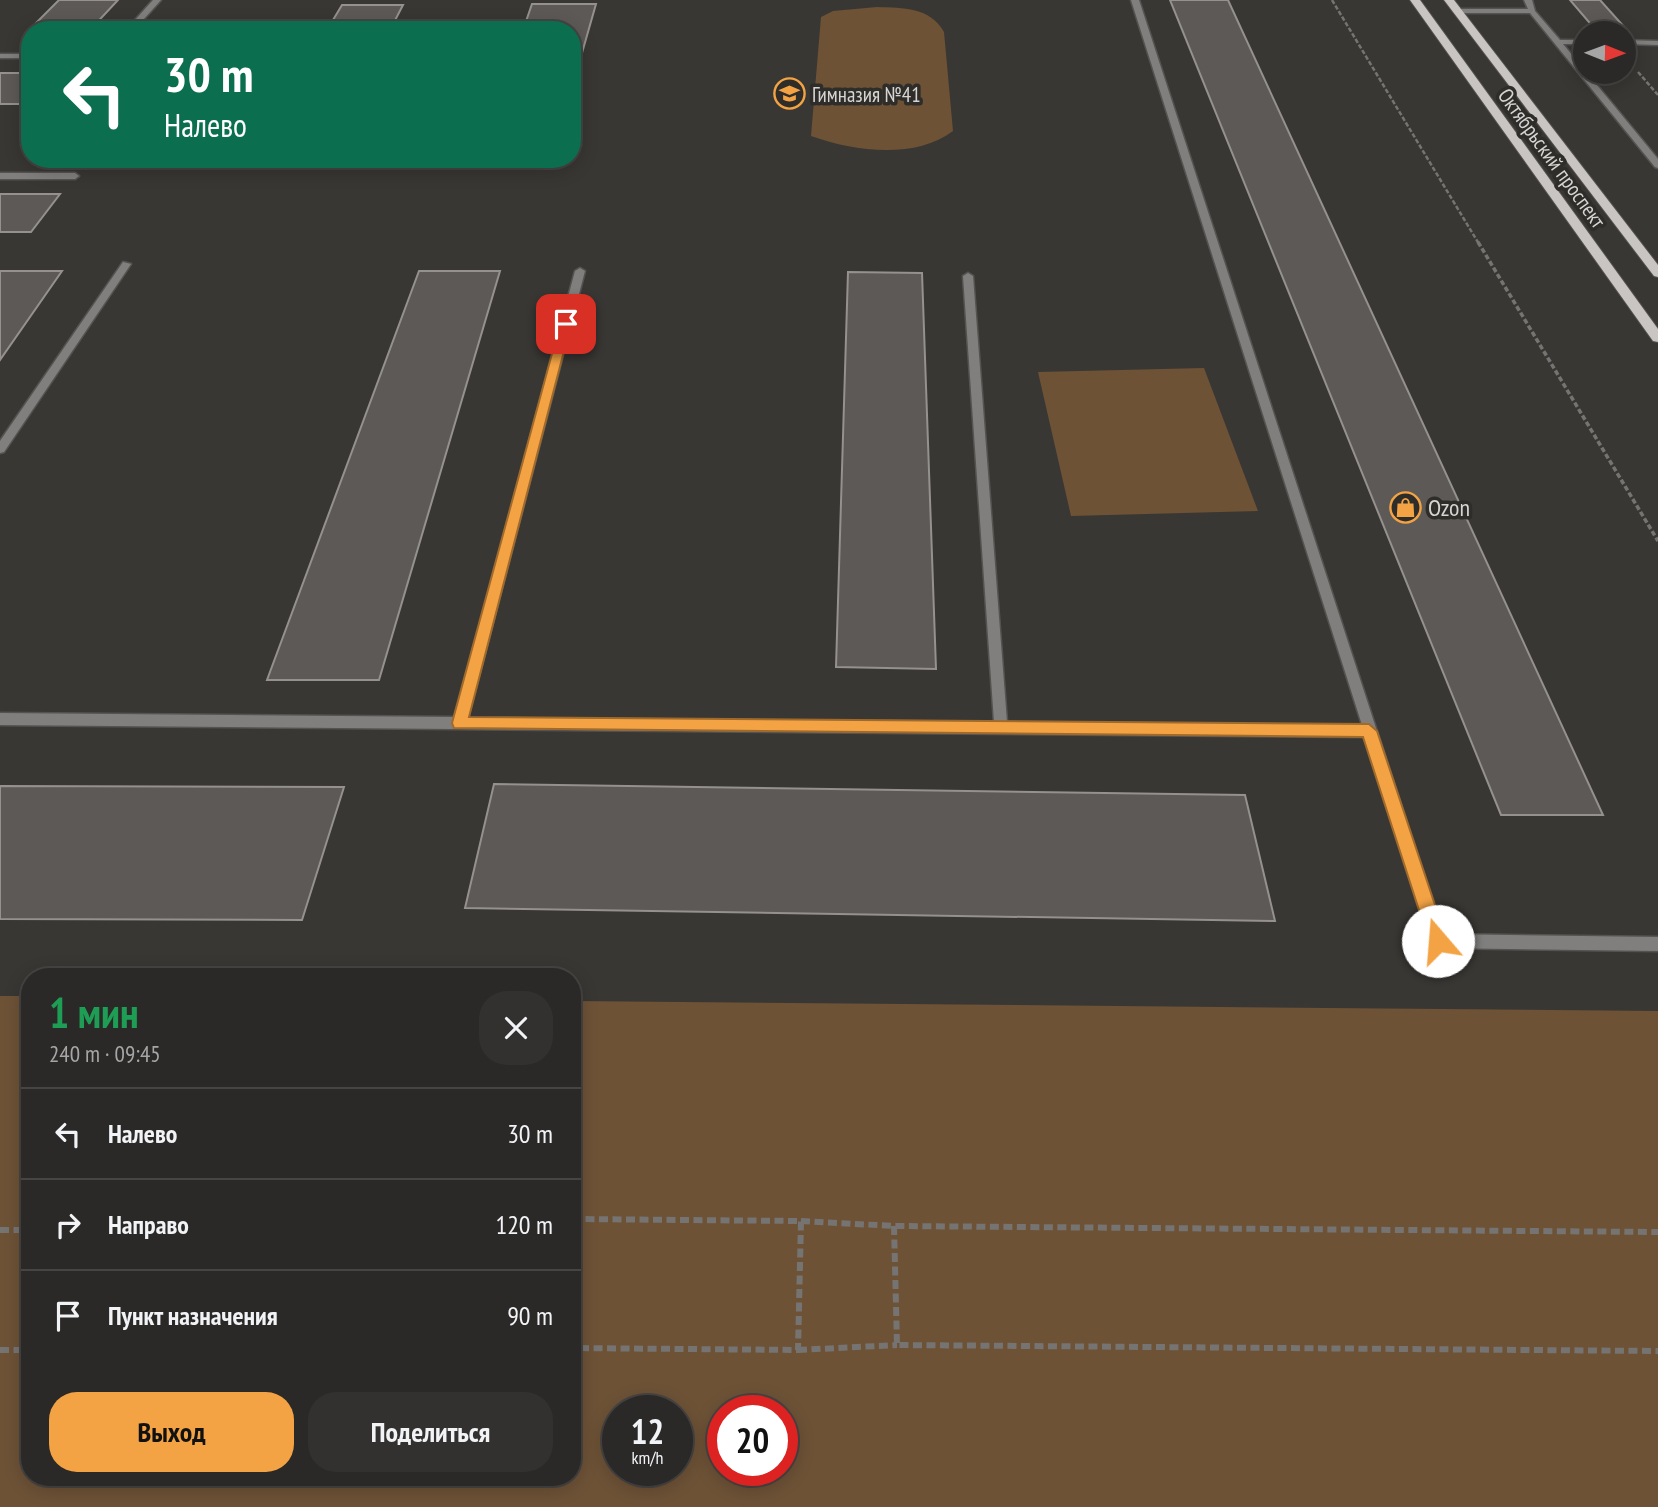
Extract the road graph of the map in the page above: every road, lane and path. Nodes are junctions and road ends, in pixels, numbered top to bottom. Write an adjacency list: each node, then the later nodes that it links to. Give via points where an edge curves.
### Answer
1 (157, 0): 9 (lane)
2 (1135, 0): 29 (lane)
3 (1332, 0): 25 (path)
4 (1415, 0): 23 (main road, Октябрьский проспект)
5 (1449, 0): 7 (main road, Октябрьский проспект)
6 (1528, 0): 8 (lane)
7 (1457, 11): 8 (lane); 21 (main road, Октябрьский проспект)
8 (1532, 11): 10 (lane)
9 (138, 21)
10 (1557, 42): 11 (lane); 16 (lane)
11 (1573, 42)
12 (1636, 43): 13 (lane)
13 (1658, 43)
14 (0, 56): 15 (lane)
15 (21, 56)
16 (1658, 165)
17 (0, 176): 18 (lane)
18 (75, 176)
19 (126, 264): 24 (lane)
20 (580, 271): 27 (lane)
21 (1658, 273)
22 (968, 276): 28 (lane)
23 (1658, 338)
24 (0, 449)
25 (1658, 541)
26 (0, 719): 27 (lane)
27 (460, 723): 28 (lane)
28 (1001, 728): 29 (lane)
29 (1369, 731): 30 (lane, via 1438,941)
30 (1658, 944)
31 (581, 1219): 32 (path)
32 (801, 1221): 33 (path); 41 (path)
33 (894, 1226): 36 (path); 37 (path)
34 (0, 1230): 35 (path)
35 (21, 1230)
36 (1658, 1232)
37 (897, 1345): 41 (path); 42 (path)
38 (581, 1348): 41 (path)
39 (0, 1350): 40 (path)
40 (21, 1350)
41 (798, 1350)
42 (1658, 1351)

